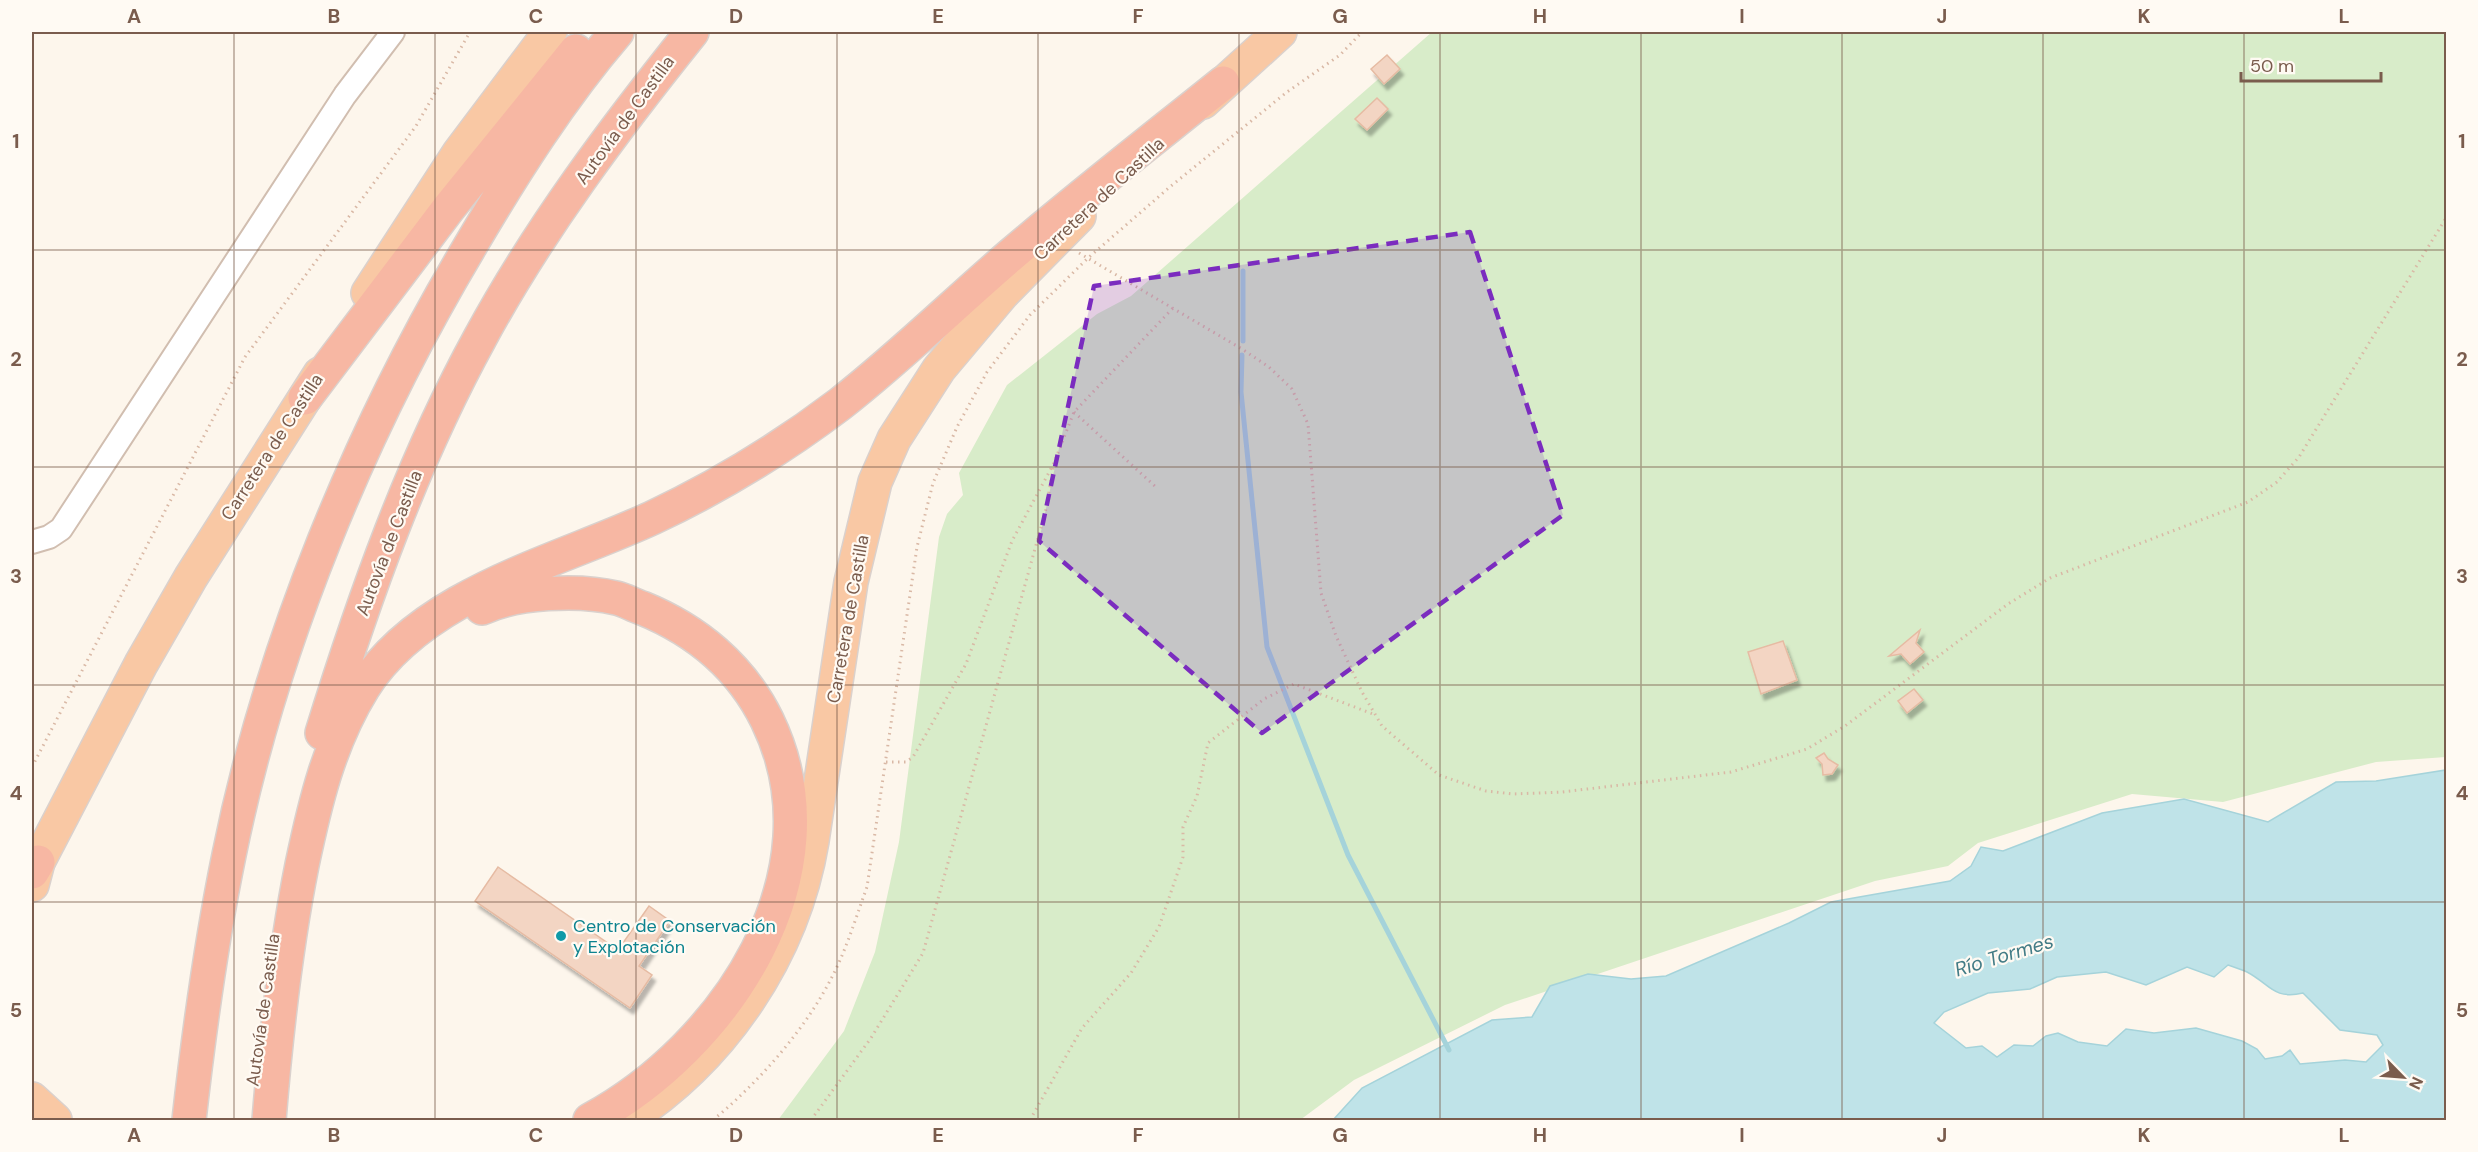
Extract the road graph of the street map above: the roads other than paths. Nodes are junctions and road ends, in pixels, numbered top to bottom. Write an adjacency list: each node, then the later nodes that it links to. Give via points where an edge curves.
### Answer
1 (393, 32): 9 (street, via 345,95 61,529)
2 (550, 32): 8 (highway, Carretera de Castilla, via 459,153)
3 (593, 32): 8 (highway, via 448,209)
4 (617, 32): 14 (highway, via 498,197 424,323 354,467 259,734 230,852 203,993)
5 (692, 32): 15 (highway, Autovía de Castilla, via 553,218 480,338 409,487 349,646 285,876 259,1028)
6 (1280, 32): 7 (highway, Carretera de Castilla)
7 (1223, 83): 11 (highway, via 1051,220 841,403 794,437 719,484 653,518 485,589 421,626 388,655 364,686 332,745 321,782 288,933); 18 (highway, Carretera de Castilla, via 1055,238 1003,293 939,369 894,439 875,482 851,582 808,869 782,939 758,988 703,1058 674,1086)
8 (305, 398): 10 (highway, Carretera de Castilla, via 256,470 141,664)
9 (32, 542)
10 (34, 873)
11 (274, 1049): 16 (highway); 17 (highway, via 322,822 338,765 373,693 399,660 436,632 485,606 567,593 616,598 703,640 748,687 775,736 788,785 791,836 779,899 745,971 717,1014 657,1076)
12 (32, 1099): 13 (highway)
13 (55, 1120)
14 (189, 1120)
15 (249, 1120)
16 (269, 1120)
17 (590, 1120)
18 (627, 1120)

